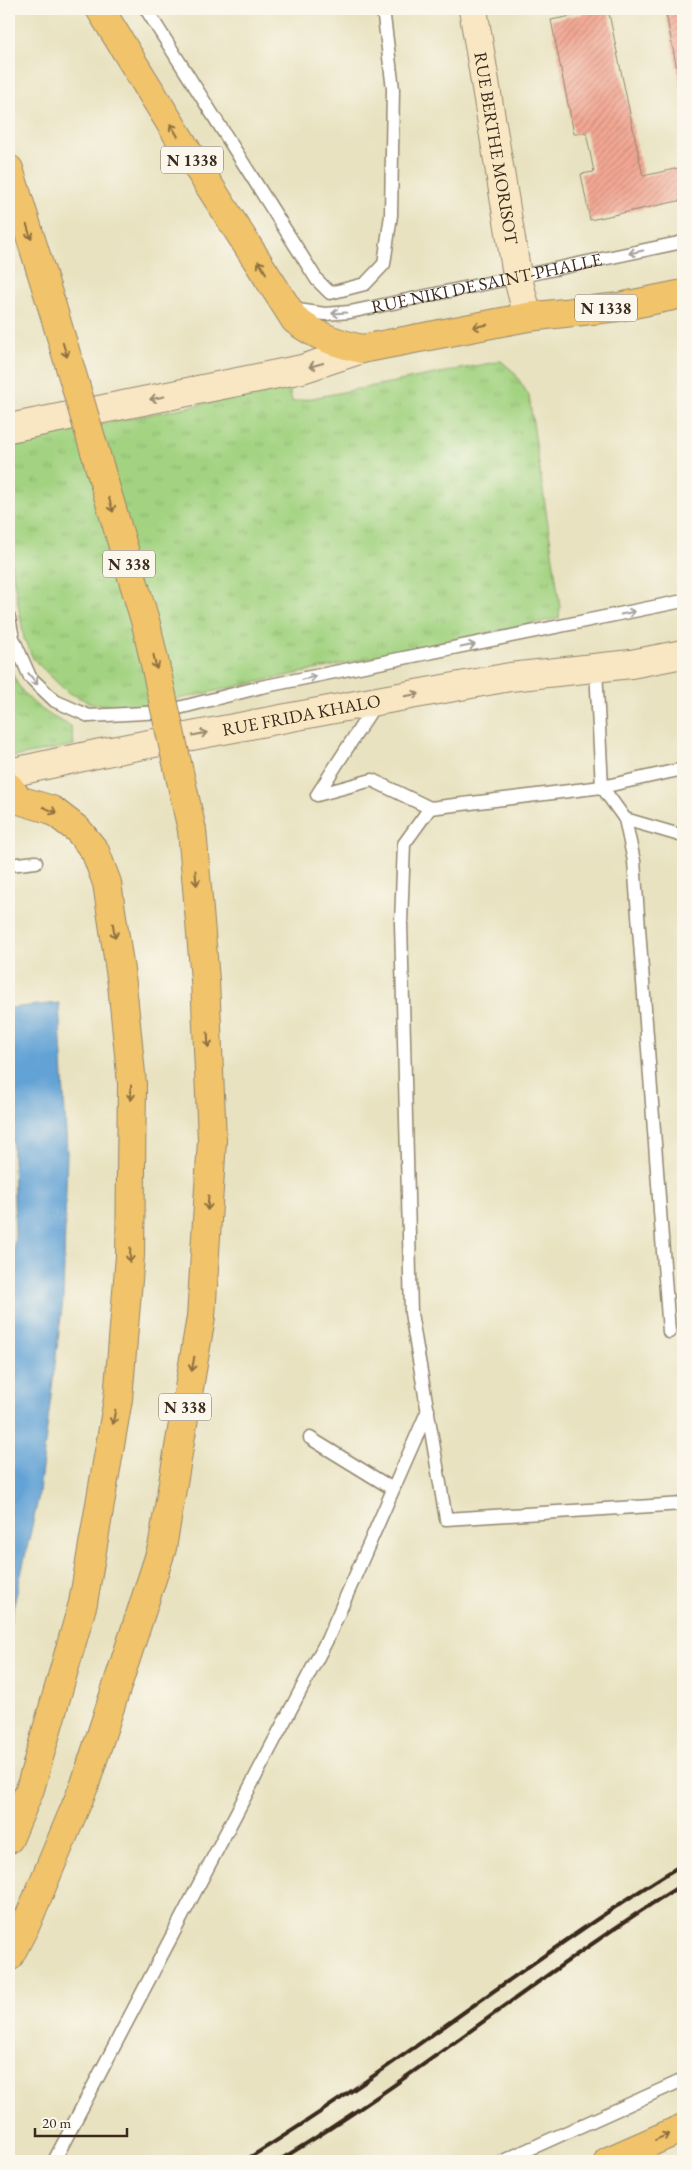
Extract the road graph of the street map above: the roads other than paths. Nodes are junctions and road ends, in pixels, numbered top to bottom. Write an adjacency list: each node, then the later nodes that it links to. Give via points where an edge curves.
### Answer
1 (100, 9): 9 (highway, N 1338, one-way to 1)
2 (146, 9): 3 (lane, via 317,280 330,293 365,284 384,264 391,215 393,89)
3 (383, 9)
4 (473, 9): 7 (main road, RUE BERTHE MORISOT)
5 (9, 169): 33 (highway, N 338, one-way to 33, bridge, via 146,624 192,830 205,980 212,1140 201,1317 162,1548 85,1784)
6 (683, 242): 7 (lane, RUE NIKI DE SAINT-PHALLE, one-way to 7)
7 (517, 275): 9 (lane, RUE NIKI DE SAINT-PHALLE, one-way to 9, via 350,312 325,314); 10 (main road, RUE BERTHE MORISOT)
8 (683, 294): 10 (highway, N 1338, via 619,307)
9 (288, 309): 11 (highway, N 1338, via 295,320 312,333 335,343)
10 (528, 317): 11 (highway, N 1338, one-way to 11)
11 (362, 349): 12 (main road, one-way to 12, via 302,369)
12 (9, 428)
13 (683, 602): 14 (lane, RUE FRIDA KHALO, one-way to 13, via 13,638 30,677 55,701 89,716 163,712 261,688)
14 (9, 618)
15 (683, 654): 16 (main road, RUE FRIDA KHALO)
16 (596, 669): 17 (main road, RUE FRIDA KHALO, one-way to 16, via 510,677); 21 (lane)
17 (378, 701): 19 (main road, RUE FRIDA KHALO, one-way to 17); 22 (lane, via 316,795 372,780)
18 (683, 769): 21 (lane)
19 (9, 773)
20 (9, 787): 32 (highway, one-way to 32, via 19,800 52,810 78,830 95,851 107,883 132,1084 130,1256 118,1399 82,1603 30,1790)
21 (602, 787): 22 (lane); 23 (lane)
22 (430, 808): 28 (lane, via 404,844 401,922 411,1313)
23 (625, 819): 24 (lane); 27 (lane, via 634,861)
24 (683, 836)
25 (36, 862): 26 (lane)
26 (9, 866)
27 (669, 1332)
28 (428, 1410): 30 (lane); 31 (lane, via 446,1519)
29 (310, 1438): 30 (lane)
30 (393, 1489): 36 (lane, via 327,1640)
31 (683, 1504)
32 (9, 1839)
33 (9, 1957)
34 (683, 2080): 37 (lane)
35 (683, 2128): 38 (highway, one-way to 35)
36 (54, 2161)
37 (503, 2161)
38 (608, 2161)

